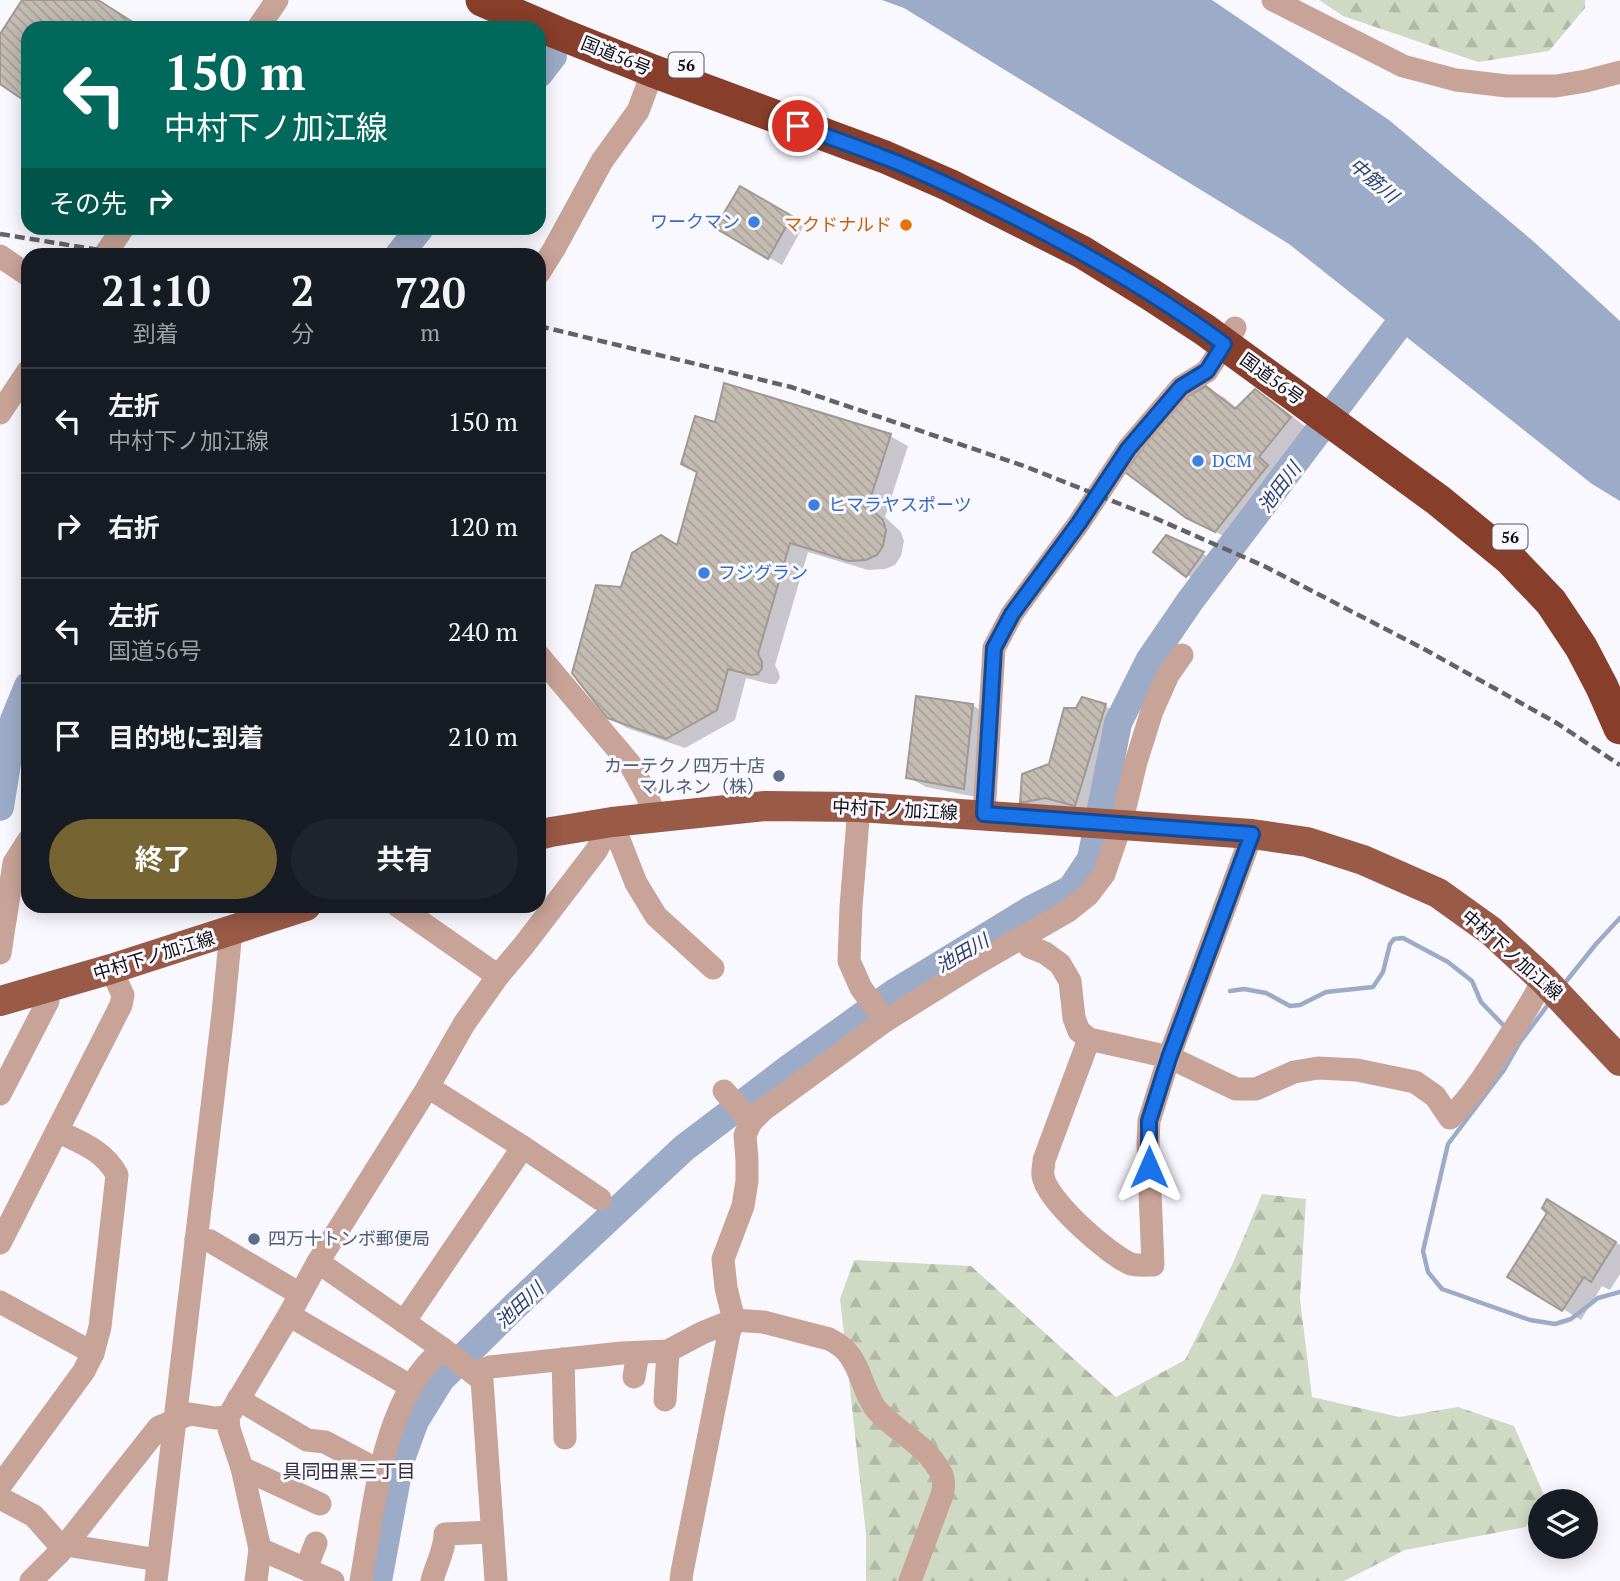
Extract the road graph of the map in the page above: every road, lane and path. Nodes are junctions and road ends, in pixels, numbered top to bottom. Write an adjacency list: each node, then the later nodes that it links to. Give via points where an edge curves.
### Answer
1 (276, 0): 5 (street)
2 (482, 0): 6 (highway, 国道56号 / 56)
3 (526, 0): 13 (highway, 国道56号 / 56, via 610,37 958,167 1147,270 1219,316)
4 (1273, 0): 9 (street, via 1403,66 1457,80 1556,86)
5 (262, 21)
6 (530, 21)
7 (546, 28): 8 (highway, 国道56号 / 56)
8 (653, 71): 11 (street, via 638,111 602,161); 13 (highway, 国道56号 / 56, via 949,185 1082,252)
9 (1620, 72)
10 (0, 256): 12 (street)
11 (546, 262)
12 (21, 270)
13 (1229, 336): 16 (highway, 国道56号 / 56); 22 (street, via 1207,371 1181,387 1128,449 1012,614 994,648)
14 (21, 381): 15 (street)
15 (0, 413)
16 (1360, 433): 19 (highway, 国道56号 / 56, via 1492,521 1549,573 1584,617); 20 (highway, 国道56号 / 56, via 1510,559 1551,601 1581,647)
17 (1182, 655): 25 (street, via 1168,674)
18 (546, 664): 23 (street, via 630,764)
19 (1620, 678)
20 (1620, 728)
21 (859, 807): 22 (main road, 中村下ノ加江線); 23 (main road, 中村下ノ加江線, via 765,806); 40 (street, via 849,961 861,988)
22 (984, 814): 25 (main road, 中村下ノ加江線)
23 (655, 817): 24 (main road, 中村下ノ加江線)
24 (612, 822): 26 (main road, 中村下ノ加江線); 34 (street, via 636,883 656,916); 36 (street, via 596,851)
25 (1109, 823): 27 (main road, 中村下ノ加江線); 32 (street, via 1104,874 1068,911)
26 (546, 833)
27 (1252, 834): 37 (main road, 中村下ノ加江線, via 1307,842 1363,860 1438,893); 43 (street)
28 (21, 852): 33 (street, via 14,863)
29 (285, 913): 31 (main road, 中村下ノ加江線)
30 (408, 913): 36 (street)
31 (231, 931): 35 (main road, 中村下ノ加江線); 51 (street)
32 (1022, 938): 40 (street); 41 (street, via 1060,964 1070,981 1079,1031)
33 (0, 953)
34 (713, 968)
35 (111, 969): 38 (main road, 中村下ノ加江線); 48 (street, via 123,995 121,1005)
36 (498, 976): 44 (street)
37 (1543, 979): 42 (main road, 中村下ノ加江線); 43 (street, via 1494,1061 1450,1118 1435,1096 1415,1082 1357,1070 1318,1068 1294,1072 1256,1089 1236,1089)
38 (49, 988): 39 (main road, 中村下ノ加江線); 46 (street, via 48,1001)
39 (0, 1001)
40 (885, 1021): 47 (street)
41 (1089, 1039): 43 (street); 43 (street, via 1044,1160 1043,1177 1064,1212 1119,1258 1135,1265 1153,1265 1149,1121)
42 (1616, 1051)
43 (1169, 1058)
44 (428, 1087): 49 (street); 53 (street)
45 (724, 1091): 47 (street)
46 (0, 1094)
47 (751, 1122): 57 (street, via 744,1135 747,1181 743,1206 723,1259)
48 (57, 1131): 52 (street); 61 (street, via 102,1156 117,1175)
49 (523, 1146): 50 (street); 58 (street)
50 (600, 1199)
51 (196, 1239): 54 (street, via 210,1241); 69 (street)
52 (0, 1243)
53 (318, 1262): 54 (street); 58 (street)
54 (300, 1294): 56 (street)
55 (0, 1302): 61 (street)
56 (289, 1315): 66 (street); 68 (street)
57 (734, 1320): 60 (street); 88 (street); 89 (street, via 763,1322 839,1345 850,1356 876,1409 936,1464 945,1482)
58 (404, 1322): 59 (street)
59 (443, 1349): 64 (street); 66 (street)
60 (668, 1351): 62 (street); 67 (street)
61 (93, 1353): 73 (street)
62 (638, 1353): 63 (street); 65 (street)
63 (563, 1359): 64 (street); 70 (street)
64 (473, 1373): 76 (street, via 482,1380)
65 (634, 1377)
66 (410, 1386): 72 (street)
67 (665, 1400)
68 (233, 1408): 69 (street, via 215,1418 190,1414); 71 (street, via 229,1429); 72 (street, via 307,1440 325,1442)
69 (176, 1422): 78 (street, via 159,1427); 81 (street)
70 (565, 1438)
71 (242, 1468): 75 (street); 79 (street)
72 (380, 1473): 85 (street)
73 (0, 1486)
74 (0, 1497): 78 (street, via 34,1516 56,1541)
75 (320, 1504)
76 (492, 1532): 86 (street, via 445,1534); 87 (street)
77 (316, 1543): 80 (street)
78 (66, 1545): 81 (street); 82 (street)
79 (260, 1549): 80 (street); 83 (street)
80 (306, 1569): 84 (street)
81 (157, 1571)
82 (31, 1581)
83 (256, 1581)
84 (333, 1581)
85 (361, 1581)
86 (432, 1581)
87 (496, 1581)
88 (681, 1581)
89 (910, 1581)

